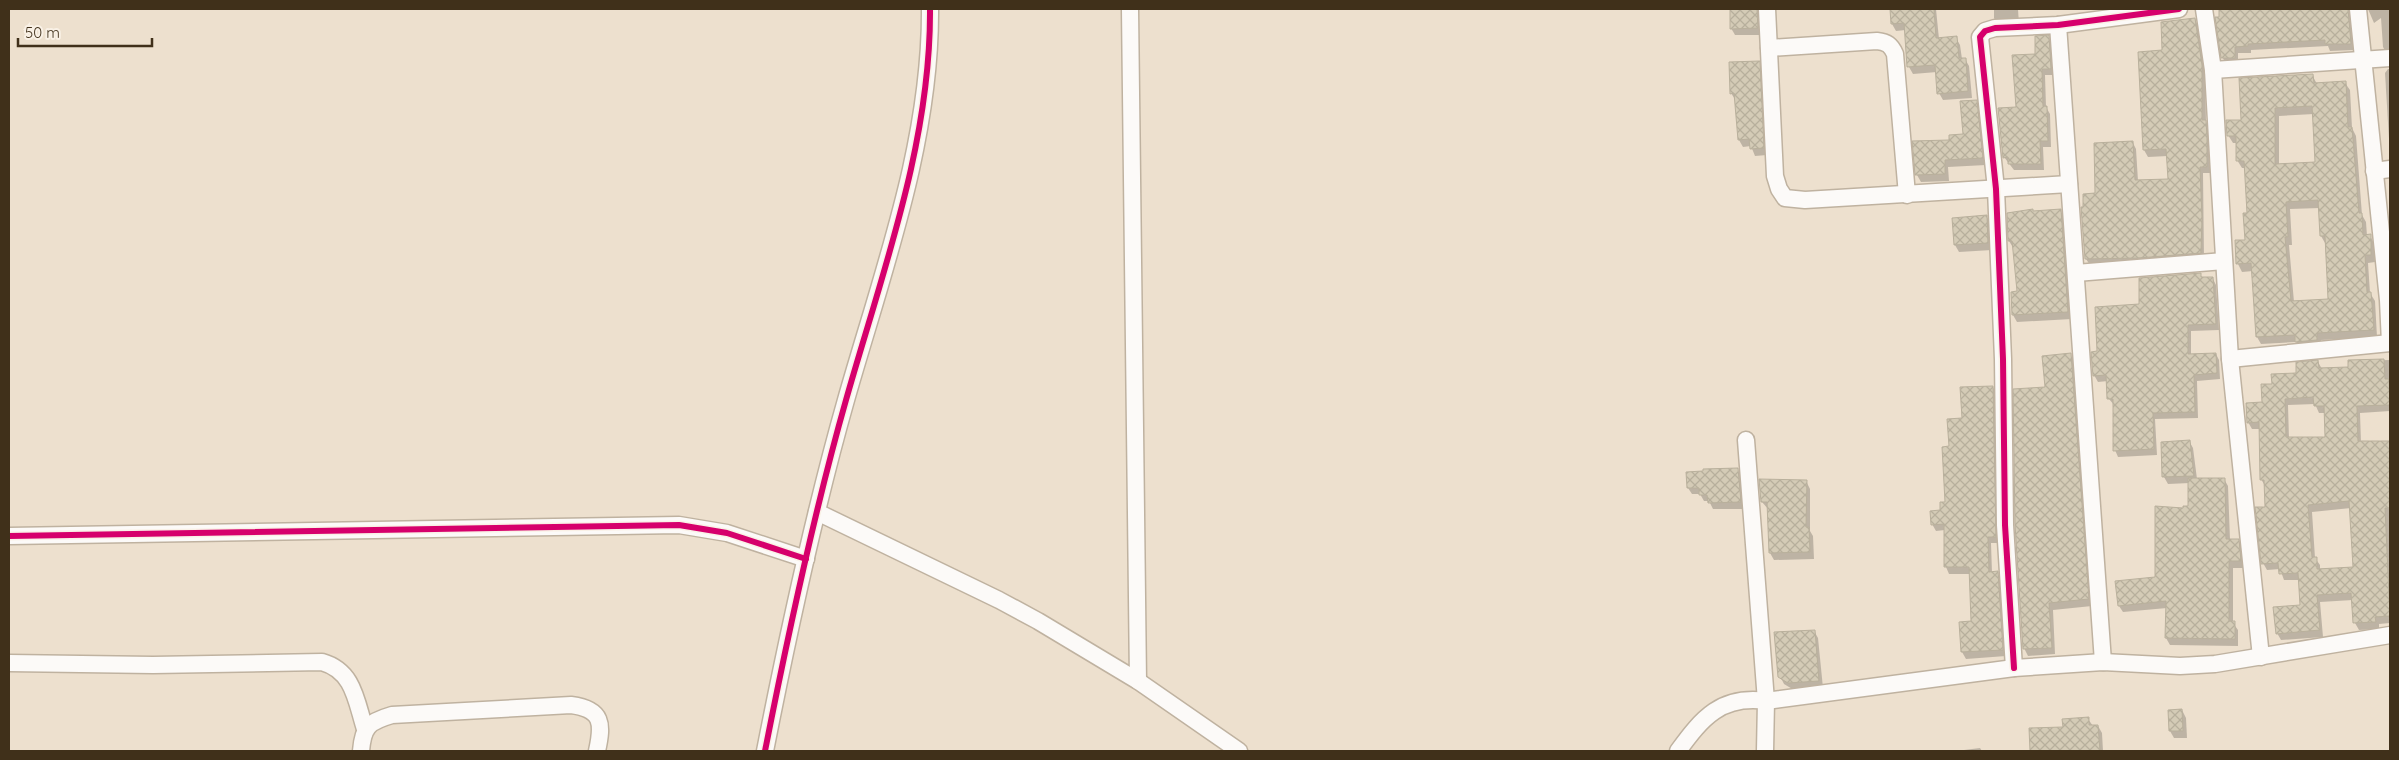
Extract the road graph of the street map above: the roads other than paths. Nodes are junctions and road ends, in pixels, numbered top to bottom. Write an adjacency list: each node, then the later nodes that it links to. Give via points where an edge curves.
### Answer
1 (930, 9): 23 (street, via 930,40 920,125 895,229)
2 (1130, 9): 31 (street)
3 (1767, 9): 9 (street)
4 (2179, 9): 7 (street)
5 (2204, 9): 12 (street)
6 (2358, 9): 11 (street)
7 (2091, 14): 8 (street)
8 (2058, 25): 14 (street); 15 (street, via 1995,28 1980,37)
9 (1769, 48): 16 (street, via 1877,41 1892,46); 16 (street, via 1775,176 1785,198)
10 (2390, 58): 11 (street)
11 (2363, 60): 12 (street); 13 (street)
12 (2213, 70): 17 (street)
13 (2382, 170): 19 (street)
14 (2070, 184): 15 (street); 18 (street)
15 (1996, 189): 16 (street); 30 (street, via 2005,525)
16 (1907, 195)
17 (2224, 261): 18 (street); 21 (street)
18 (2076, 273): 29 (street)
19 (2389, 300): 20 (street)
20 (2390, 343): 21 (street)
21 (2230, 359): 27 (street)
22 (1746, 440): 32 (street)
23 (817, 512): 25 (street); 31 (street, via 999,600)
24 (9, 536): 25 (street, via 679,525 727,534)
25 (806, 558): 36 (street)
26 (2390, 635): 27 (street)
27 (2261, 657): 29 (street, via 2180,666)
28 (9, 662): 33 (street, via 153,665 322,662 345,674)
29 (2103, 662): 30 (street)
30 (2014, 668): 32 (street)
31 (1138, 681): 37 (street)
32 (1766, 702): 38 (street, via 1748,699 1728,703 1704,718); 39 (street)
33 (365, 729): 34 (street); 35 (street, via 373,722 392,715 571,705 586,707 595,713 601,733)
34 (361, 751)
35 (597, 751)
36 (764, 751)
37 (1238, 751)
38 (1678, 751)
39 (1764, 751)

